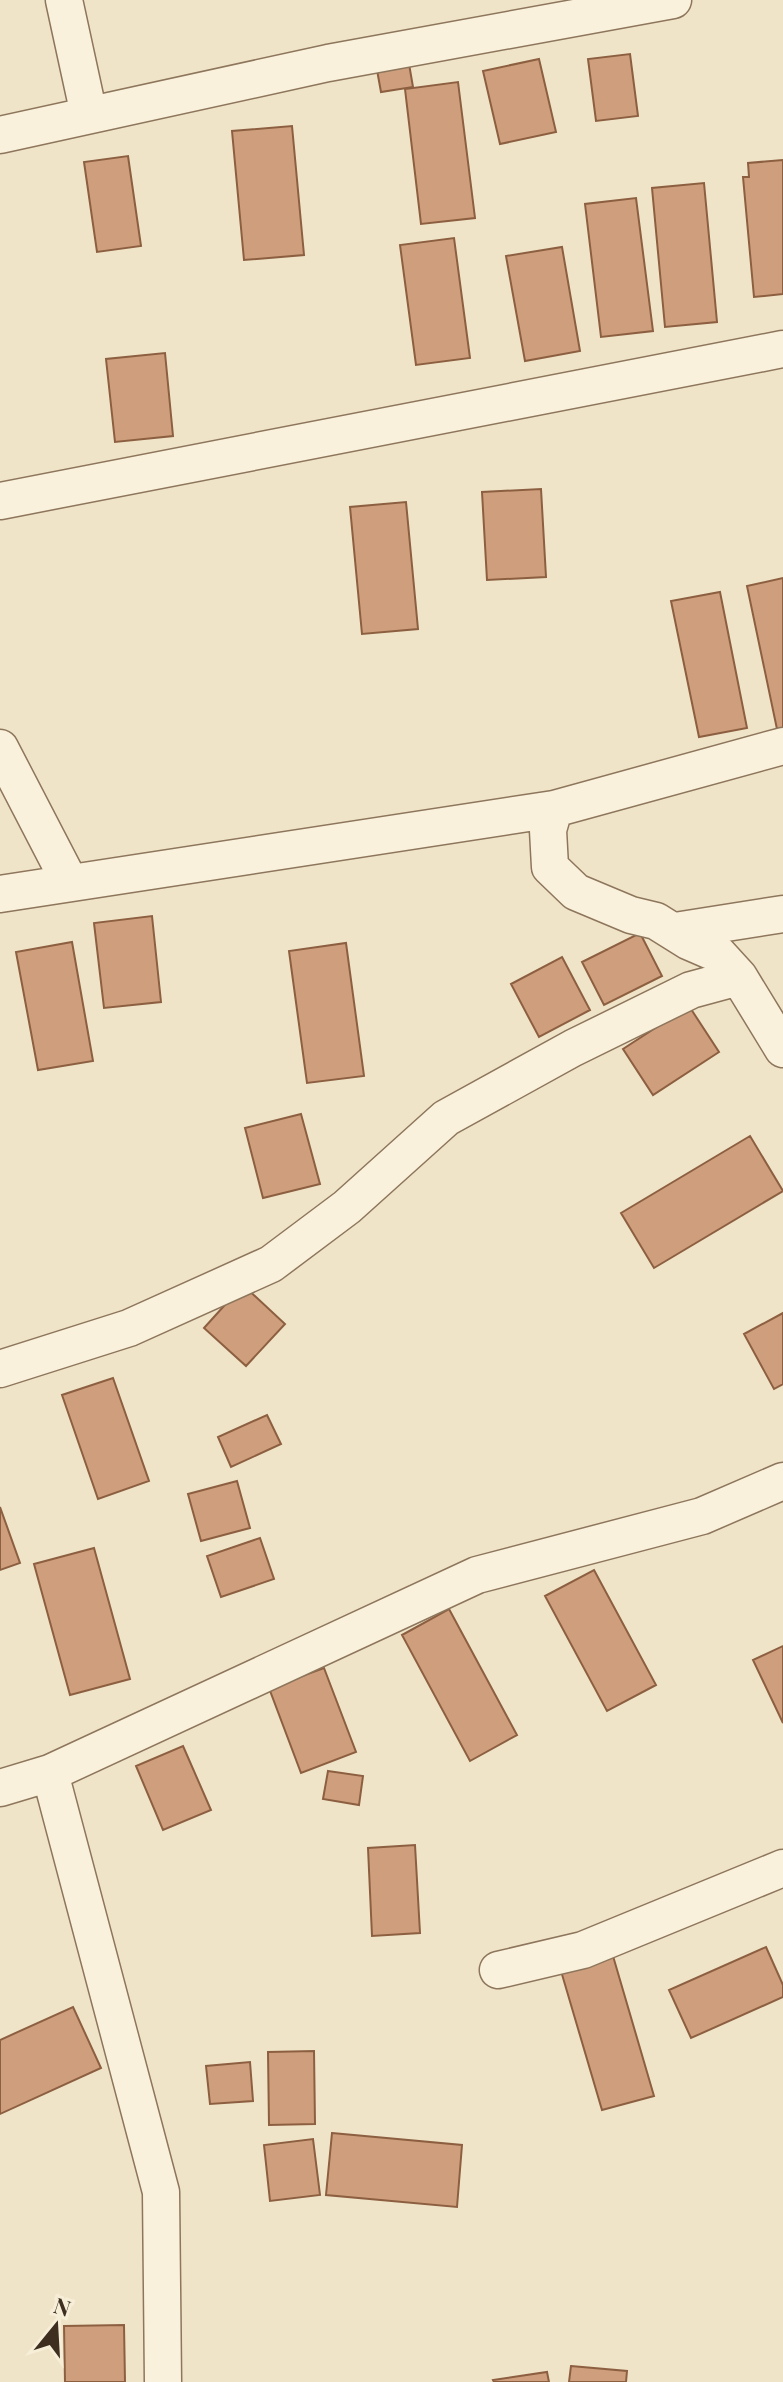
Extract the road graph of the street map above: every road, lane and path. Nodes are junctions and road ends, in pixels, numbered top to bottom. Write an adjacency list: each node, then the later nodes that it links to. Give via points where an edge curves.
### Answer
1 (64, 0): 3 (street)
2 (673, 0): 3 (street, via 328,63)
3 (89, 115): 4 (street)
4 (0, 135)
5 (783, 349): 6 (street)
6 (0, 501)
7 (783, 746): 9 (street)
8 (0, 748): 10 (street)
9 (554, 809): 10 (street); 13 (street, via 548,830 550,867 576,892)
10 (70, 883): 11 (street)
11 (0, 894)
12 (783, 914): 13 (street)
13 (675, 931): 14 (street, via 718,954)
14 (739, 977): 15 (street); 16 (street, via 691,990 446,1118 347,1207 271,1264 129,1328)
15 (783, 1049)
16 (0, 1369)
17 (783, 1481): 18 (street, via 702,1516 477,1575)
18 (50, 1773): 19 (street); 22 (street, via 161,2192)
19 (0, 1788)
20 (783, 1868): 21 (street, via 583,1950)
21 (498, 1970)
22 (163, 2382)

